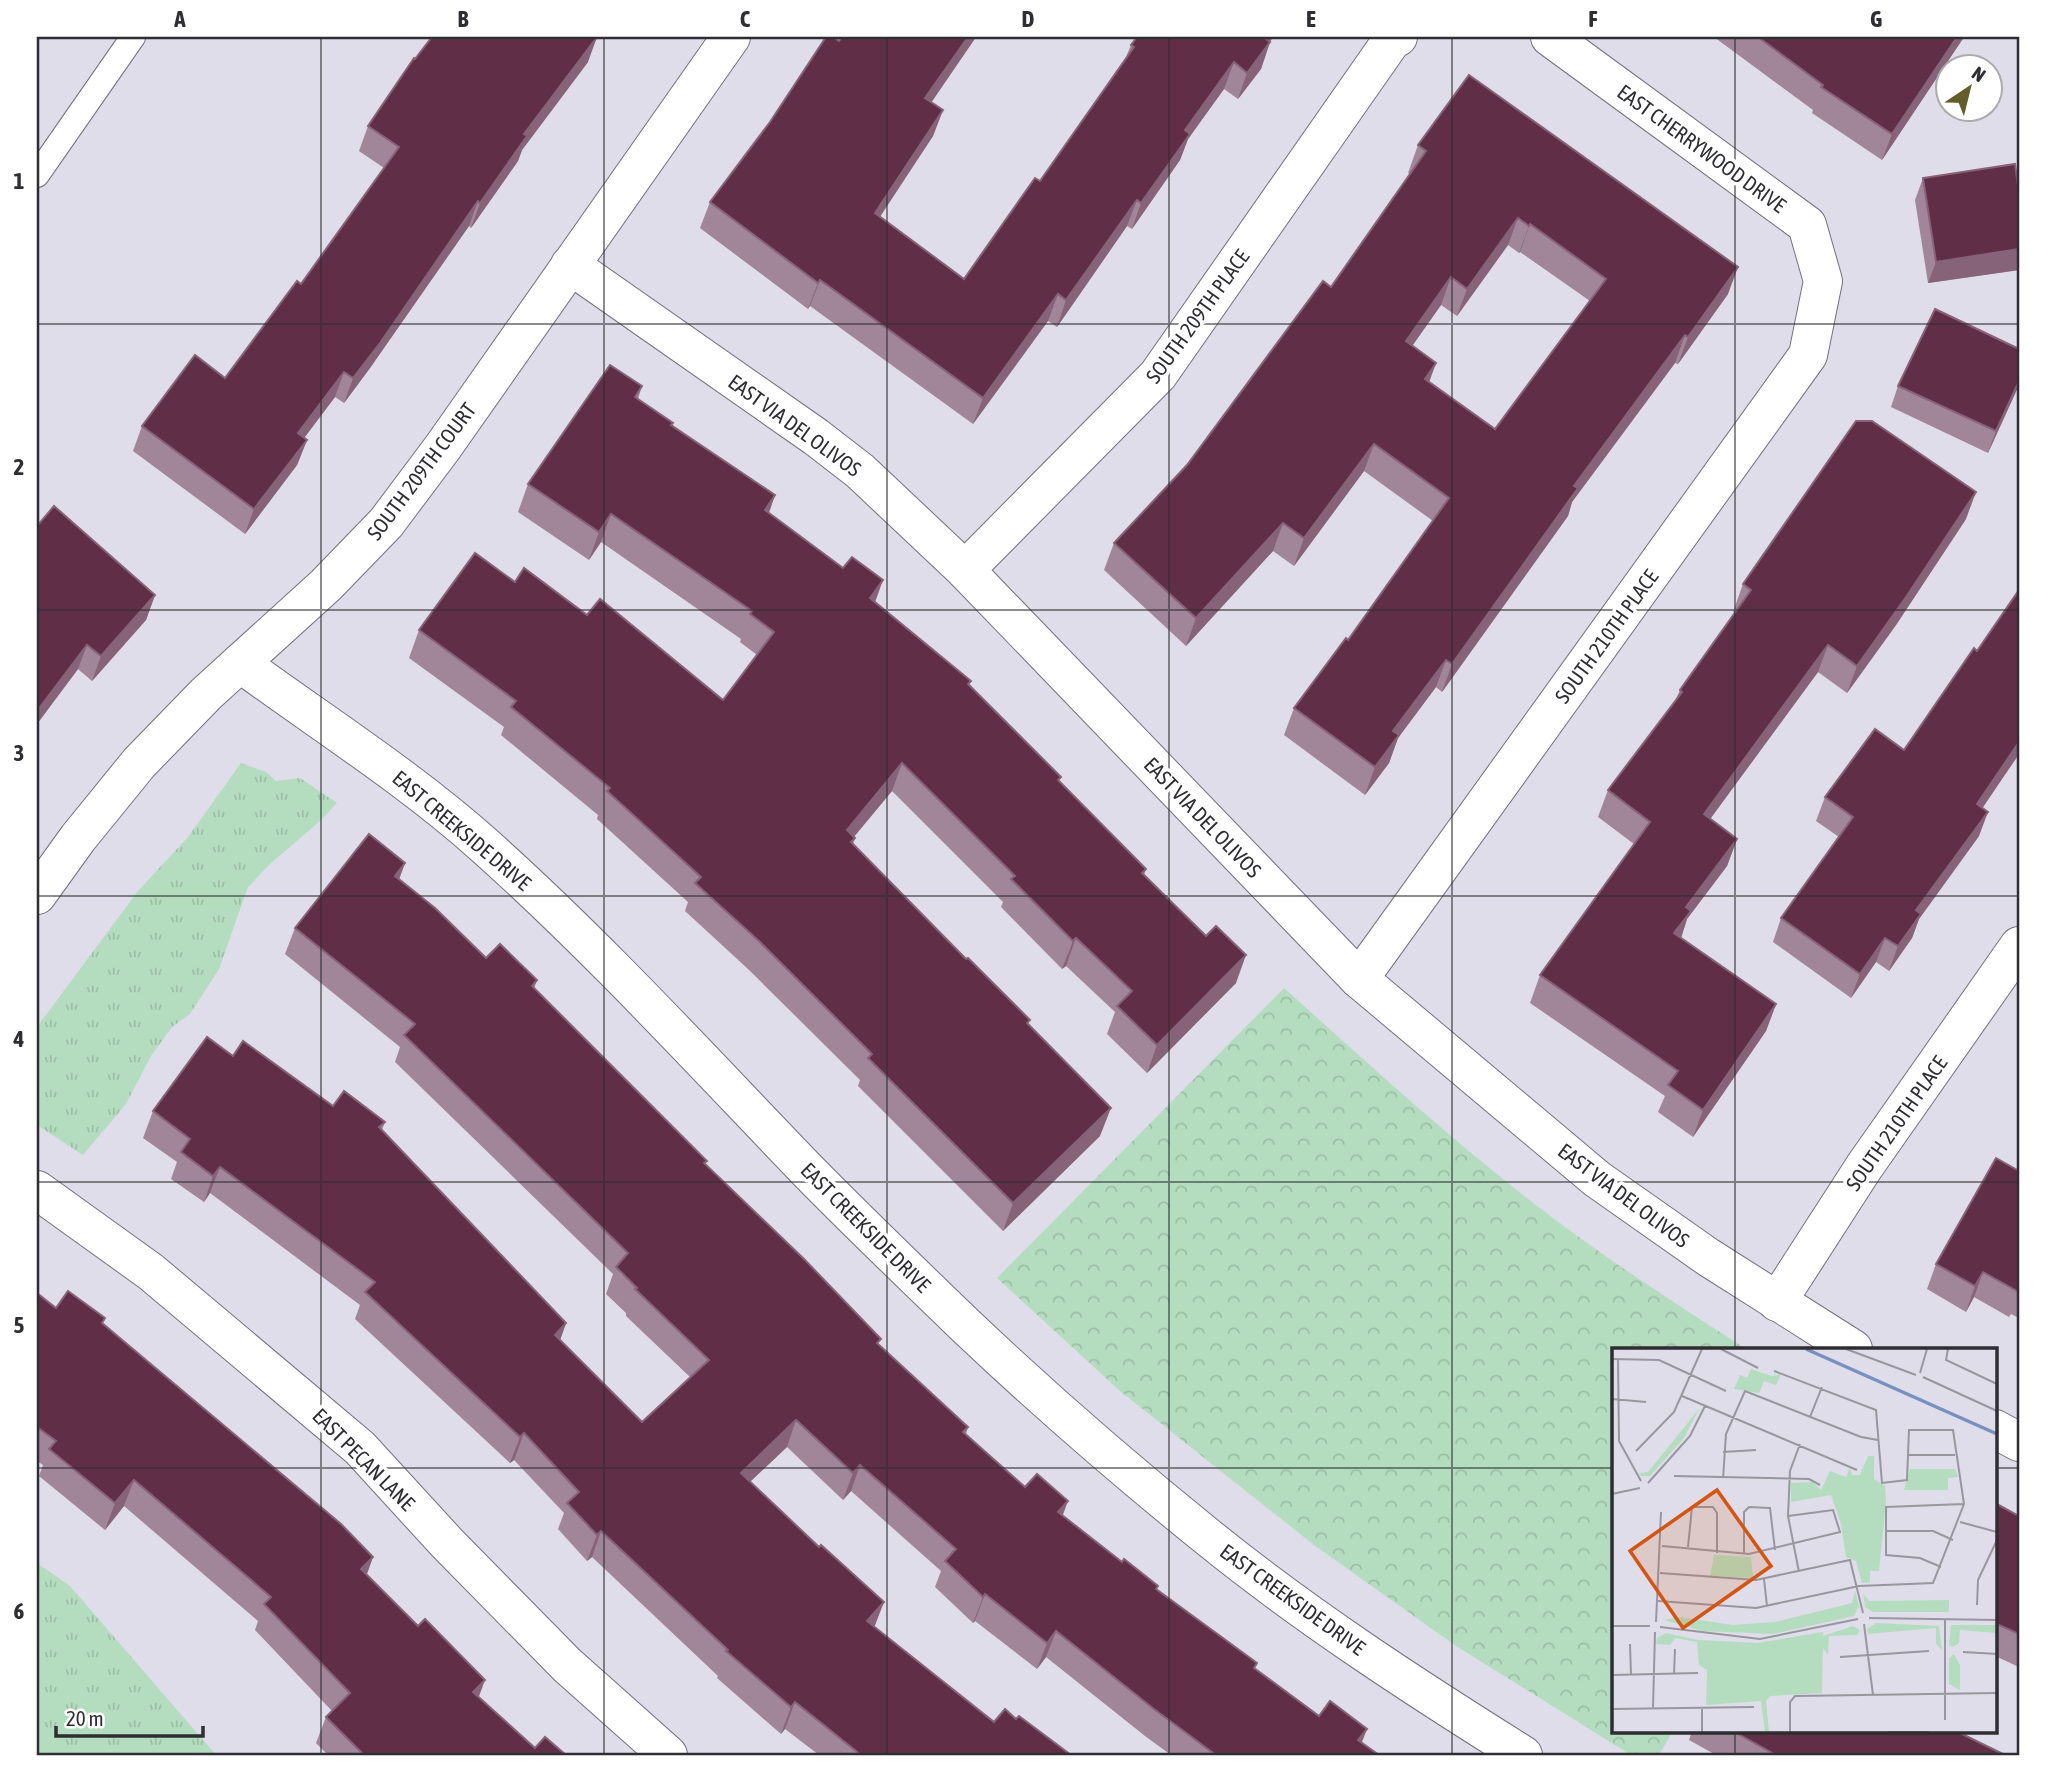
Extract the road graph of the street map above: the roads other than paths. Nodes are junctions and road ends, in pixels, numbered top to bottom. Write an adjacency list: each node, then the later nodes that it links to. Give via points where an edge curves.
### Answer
1 (133, 37): 5 (lane)
2 (731, 37): 6 (street, SOUTH 209TH COURT)
3 (1398, 37): 8 (street, SOUTH 209TH PLACE, via 1158,375)
4 (1550, 37): 7 (street, EAST CHERRYWOOD DRIVE, via 1807,225)
5 (37, 175)
6 (570, 265): 8 (street, EAST VIA DEL OLIVOS, via 816,437 860,471); 9 (street, SOUTH 209TH COURT, via 386,523)
7 (1823, 281): 12 (street, SOUTH 210TH PLACE, via 1808,355)
8 (965, 570): 12 (street, EAST VIA DEL OLIVOS)
9 (240, 663): 10 (street, SOUTH 209TH COURT, via 139,763); 19 (street, EAST CREEKSIDE DRIVE, via 396,774 482,843 572,926 810,1173 958,1318 1211,1540 1328,1627)
10 (37, 895)
11 (2019, 946): 14 (street, SOUTH 210TH PLACE, via 1864,1167)
12 (1359, 979): 14 (street, EAST VIA DEL OLIVOS, via 1597,1179)
13 (37, 1190): 18 (street, EAST PECAN LANE, via 151,1272 360,1448 568,1665)
14 (1777, 1302): 15 (street, EAST VIA DEL OLIVOS)
15 (1851, 1348)
16 (1996, 1430): 17 (street)
17 (2019, 1441)
18 (668, 1755)
19 (1524, 1755)

